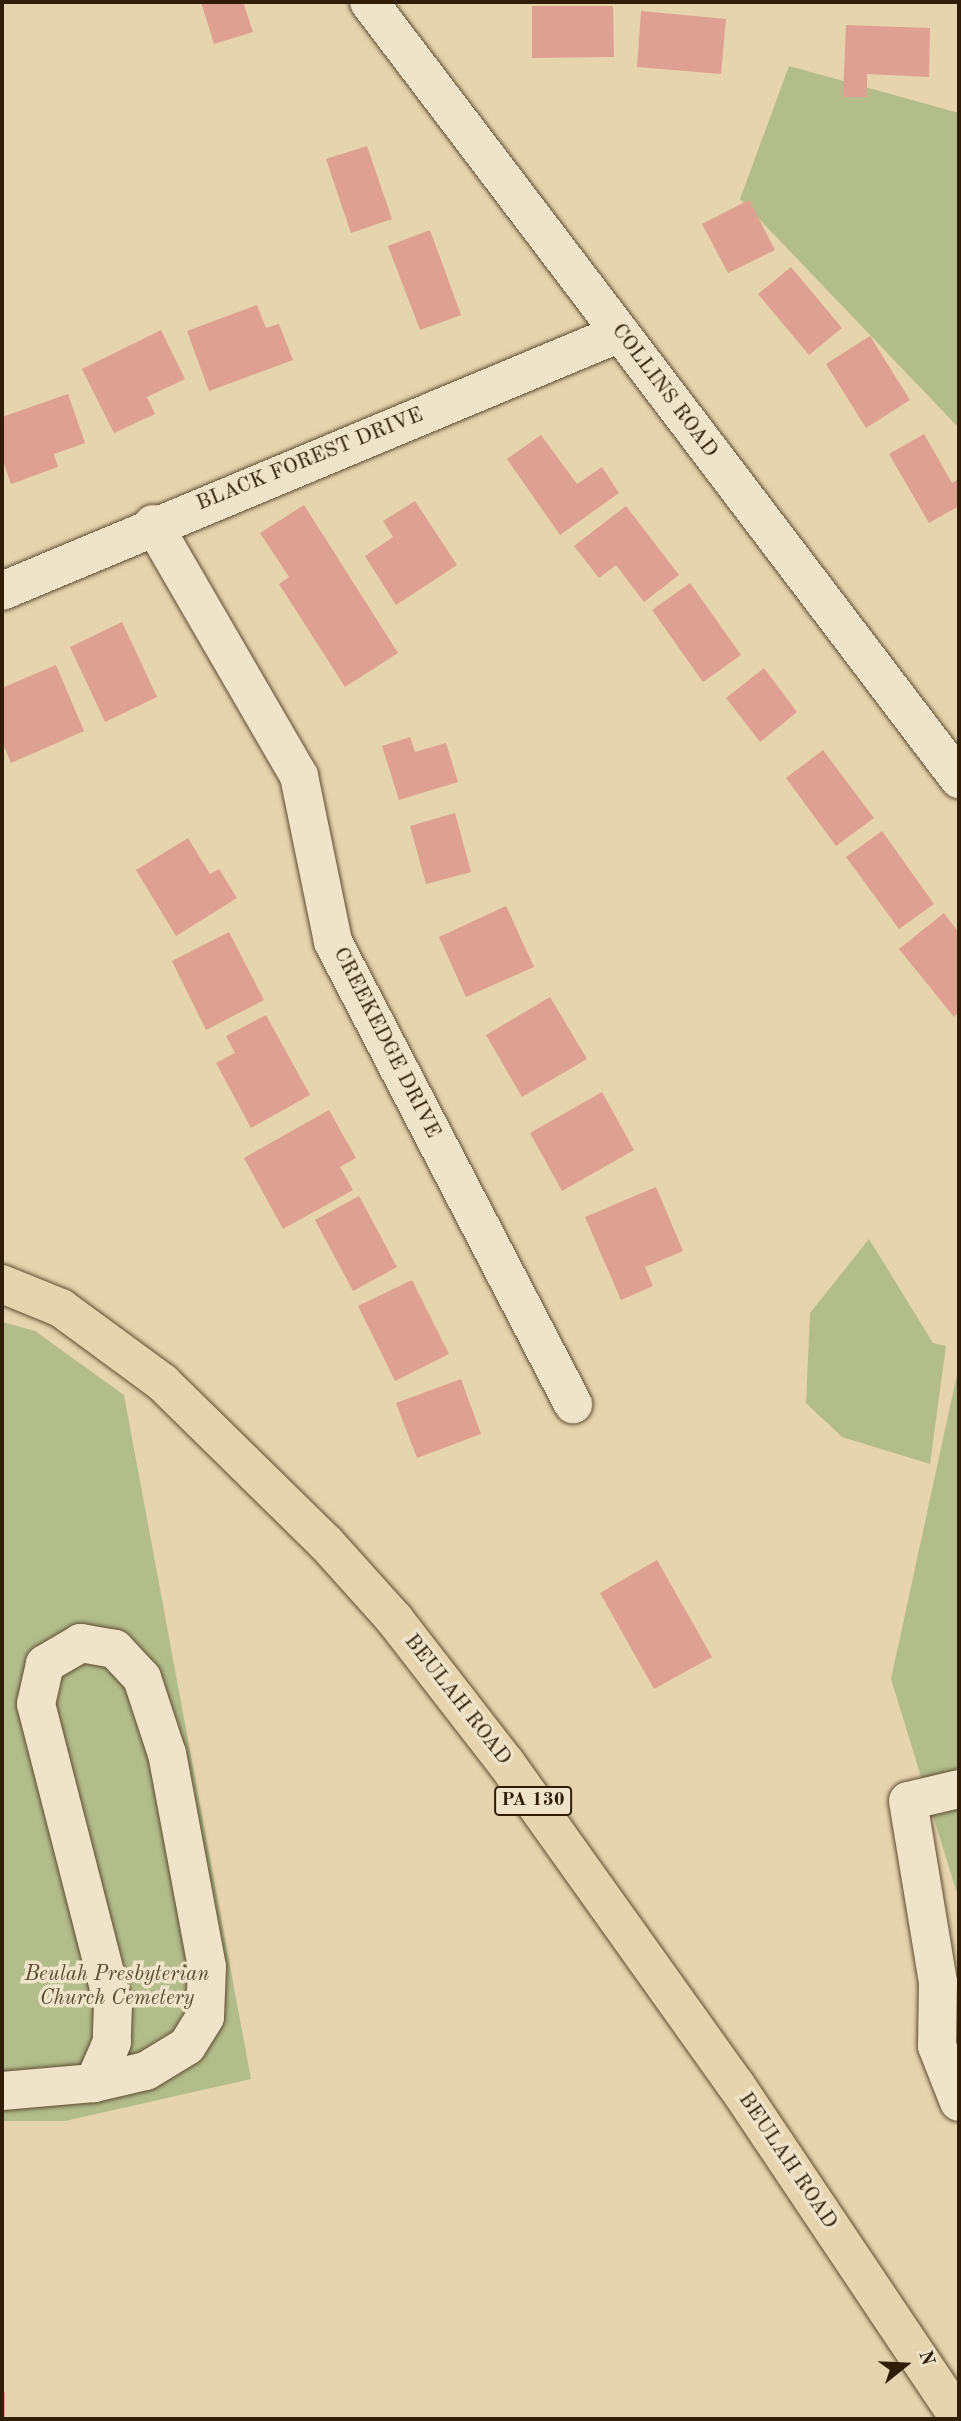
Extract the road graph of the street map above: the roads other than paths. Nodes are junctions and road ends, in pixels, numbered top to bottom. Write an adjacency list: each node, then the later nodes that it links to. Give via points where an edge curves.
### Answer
1 (369, 2): 2 (street, COLLINS ROAD)
2 (620, 333): 3 (street, BLACK FOREST DRIVE); 5 (street, COLLINS ROAD)
3 (153, 524): 4 (street, BLACK FOREST DRIVE); 7 (street, CREEKEDGE DRIVE, via 299,776 333,942)
4 (2, 591)
5 (959, 779)
6 (2, 1284): 13 (main road, BEULAH ROAD / PA 130, via 61,1308 163,1383 300,1516 395,1620 506,1763 736,2085)
7 (573, 1404)
8 (959, 1789): 9 (street, via 908,1801)
9 (949, 1980): 12 (street, via 937,2046)
10 (94, 2083): 10 (street, via 146,2071 187,2046 205,2017 208,1968 167,1754 142,1678 115,1649 82,1643 45,1664 36,1704 113,2004 112,2042); 11 (street)
11 (2, 2091)
12 (959, 2102)
13 (959, 2418)

